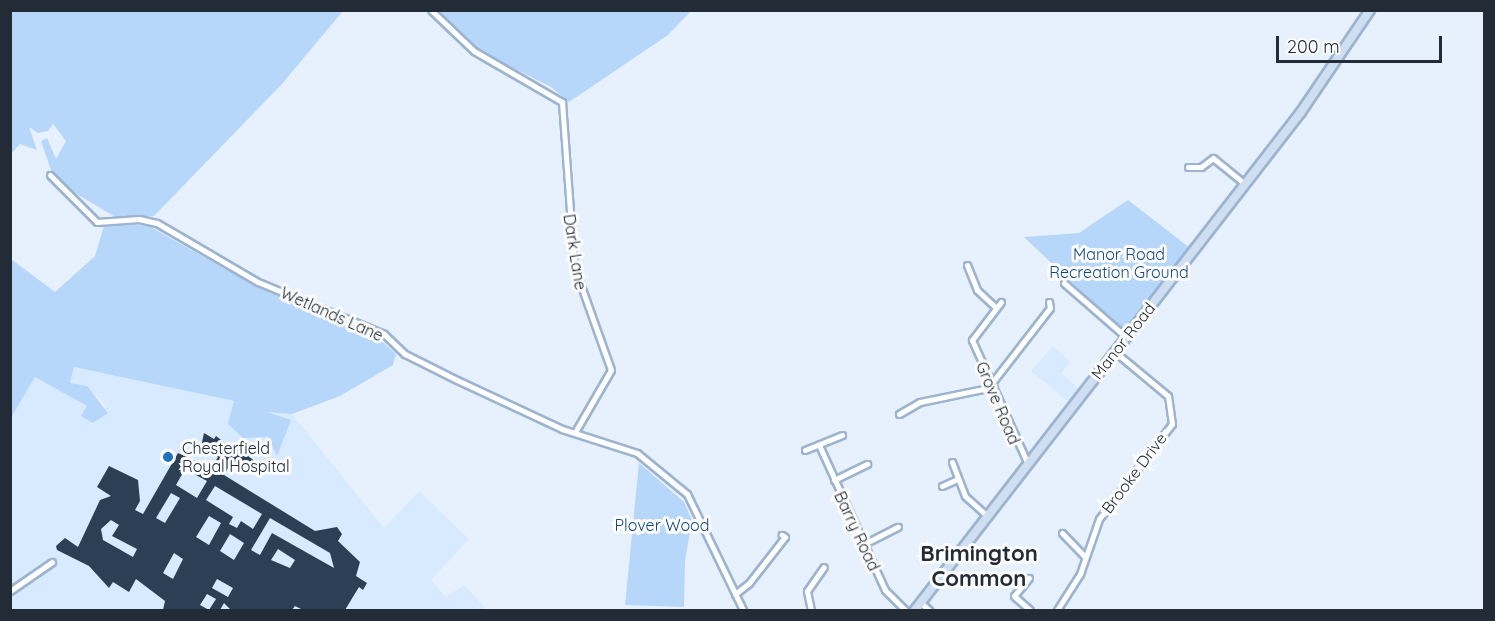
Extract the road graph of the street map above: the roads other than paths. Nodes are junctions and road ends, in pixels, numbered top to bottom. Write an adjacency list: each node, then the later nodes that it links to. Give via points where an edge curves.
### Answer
1 (431, 10): 15 (street, Dark Lane, via 474,51 557,96 564,108 574,266 611,370)
2 (1370, 10): 5 (street, Manor Road)
3 (1188, 167): 5 (street, via 1201,167 1214,158)
4 (50, 175): 15 (street, Wetlands Lane, via 97,222 139,219 157,223 258,282 384,334 405,354)
5 (1245, 184): 11 (street, Manor Road)
6 (967, 265): 10 (street, via 977,290)
7 (1064, 283): 11 (street)
8 (1000, 302): 10 (street)
9 (1049, 302): 13 (street, via 1050,308)
10 (996, 308): 13 (street, Grove Road, via 972,340)
11 (1126, 337): 12 (street, Manor Road)
12 (1115, 352): 21 (street, Manor Road); 30 (street, Brooke Drive, via 1168,396 1172,423 1100,519)
13 (992, 385): 14 (street, via 920,402); 21 (street, Grove Road)
14 (899, 414)
15 (574, 432): 35 (street, Wetlands Lane, via 637,453 687,494)
16 (842, 435): 17 (street)
17 (819, 445): 18 (street); 23 (street, Barry Road)
18 (805, 450)
19 (952, 462): 22 (street)
20 (867, 464): 23 (street)
21 (1028, 464): 25 (street, Manor Road)
22 (958, 479): 24 (street); 25 (street, via 968,500)
23 (834, 480): 29 (street, Barry Road)
24 (942, 486)
25 (988, 517): 36 (street, Manor Road)
26 (898, 527): 29 (street)
27 (1062, 533): 30 (street)
28 (782, 535): 35 (street, via 785,537 749,583)
29 (864, 544): 39 (street, Barry Road, via 885,590)
30 (1084, 556): 43 (street, Brooke Drive, via 1070,593)
31 (52, 562): 34 (street)
32 (824, 567): 38 (street, via 807,591)
33 (1029, 578): 42 (street, via 1014,596)
34 (11, 587)
35 (735, 594): 37 (street, Wetlands Lane)
36 (921, 603): 40 (street, Manor Road); 41 (street)
37 (743, 610)
38 (811, 610)
39 (905, 610)
40 (915, 610)
41 (929, 610)
42 (1030, 610)
43 (1057, 610)

